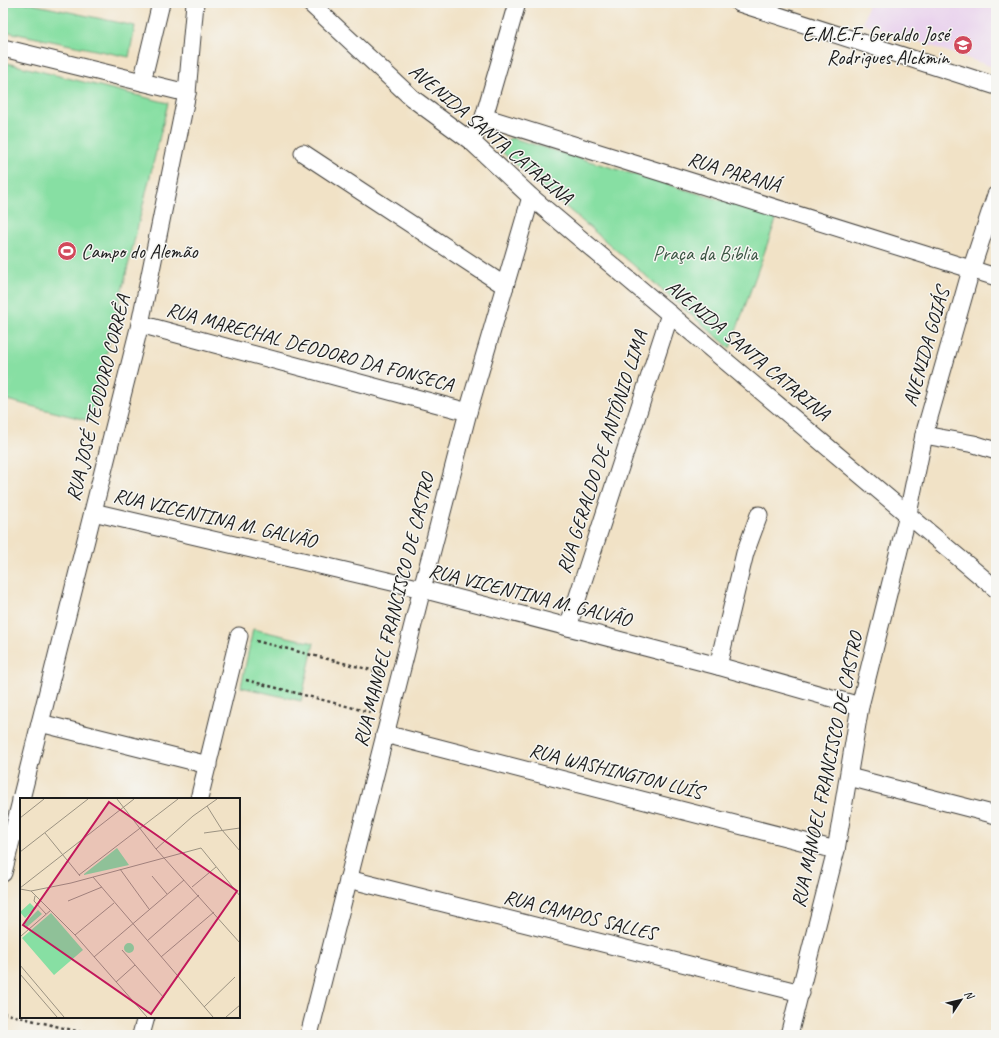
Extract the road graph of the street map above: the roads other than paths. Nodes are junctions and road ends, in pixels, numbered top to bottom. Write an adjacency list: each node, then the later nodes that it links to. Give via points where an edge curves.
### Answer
1 (162, 3): 7 (street)
2 (195, 3): 9 (street, RUA JOSÉ TEODORO CORRÊA)
3 (310, 3): 11 (street, AVENIDA SANTA CATARINA, via 412,98)
4 (518, 3): 10 (street)
5 (739, 3): 8 (street)
6 (3, 48): 7 (street)
7 (142, 82): 9 (street)
8 (996, 86)
9 (187, 93): 19 (street, RUA JOSÉ TEODORO CORRÊA)
10 (484, 116): 11 (street); 15 (street, RUA PARANÁ)
11 (472, 142): 14 (street, AVENIDA SANTA CATARINA)
12 (303, 153): 17 (street)
13 (996, 195): 15 (street, AVENIDA GOIÁS)
14 (531, 197): 17 (street, RUA MANOEL FRANCISCO DE CASTRO); 18 (street, AVENIDA SANTA CATARINA)
15 (971, 270): 16 (street, RUA PARANÁ); 21 (street, AVENIDA GOIÁS)
16 (996, 277)
17 (505, 286): 20 (street, RUA MANOEL FRANCISCO DE CASTRO)
18 (670, 314): 24 (street, AVENIDA SANTA CATARINA); 28 (street, RUA GERALDO DE ANTÔNIO LIMA)
19 (140, 324): 20 (street, RUA MARECHAL DEODORO DA FONSECA); 23 (street, RUA JOSÉ TEODORO CORRÊA)
20 (468, 412): 27 (street, RUA MANOEL FRANCISCO DE CASTRO)
21 (924, 435): 22 (street, via 974,444); 24 (street, AVENIDA GOIÁS)
22 (996, 451)
23 (93, 512): 27 (street, RUA VICENTINA M. GALVÃO); 32 (street, RUA JOSÉ TEODORO CORRÊA)
24 (908, 514): 26 (street, AVENIDA SANTA CATARINA); 31 (street, RUA MANOEL FRANCISCO DE CASTRO)
25 (758, 516): 30 (street, via 745,553)
26 (996, 588)
27 (422, 589): 28 (street, RUA VICENTINA M. GALVÃO); 33 (street, RUA MANOEL FRANCISCO DE CASTRO)
28 (568, 627): 30 (street, RUA VICENTINA M. GALVÃO)
29 (239, 636): 34 (street)
30 (718, 666): 31 (street, RUA VICENTINA M. GALVÃO)
31 (860, 706): 35 (street, RUA MANOEL FRANCISCO DE CASTRO)
32 (40, 723): 34 (street); 36 (street, RUA JOSÉ TEODORO CORRÊA)
33 (385, 734): 40 (street, RUA WASHINGTON LUÍS); 42 (street, RUA MANOEL FRANCISCO DE CASTRO)
34 (208, 765): 37 (street)
35 (849, 777): 39 (street); 40 (street, RUA MANOEL FRANCISCO DE CASTRO)
36 (21, 798)
37 (199, 798)
38 (20, 804): 41 (street, RUA JOSÉ TEODORO CORRÊA)
39 (996, 815)
40 (836, 850): 43 (street, RUA MANOEL FRANCISCO DE CASTRO)
41 (3, 873)
42 (348, 879): 43 (street, RUA CAMPOS SALLES); 46 (street, RUA MANOEL FRANCISCO DE CASTRO)
43 (801, 993): 47 (street, RUA MANOEL FRANCISCO DE CASTRO)
44 (146, 1018): 45 (street)
45 (141, 1035)
46 (309, 1035)
47 (789, 1035)

